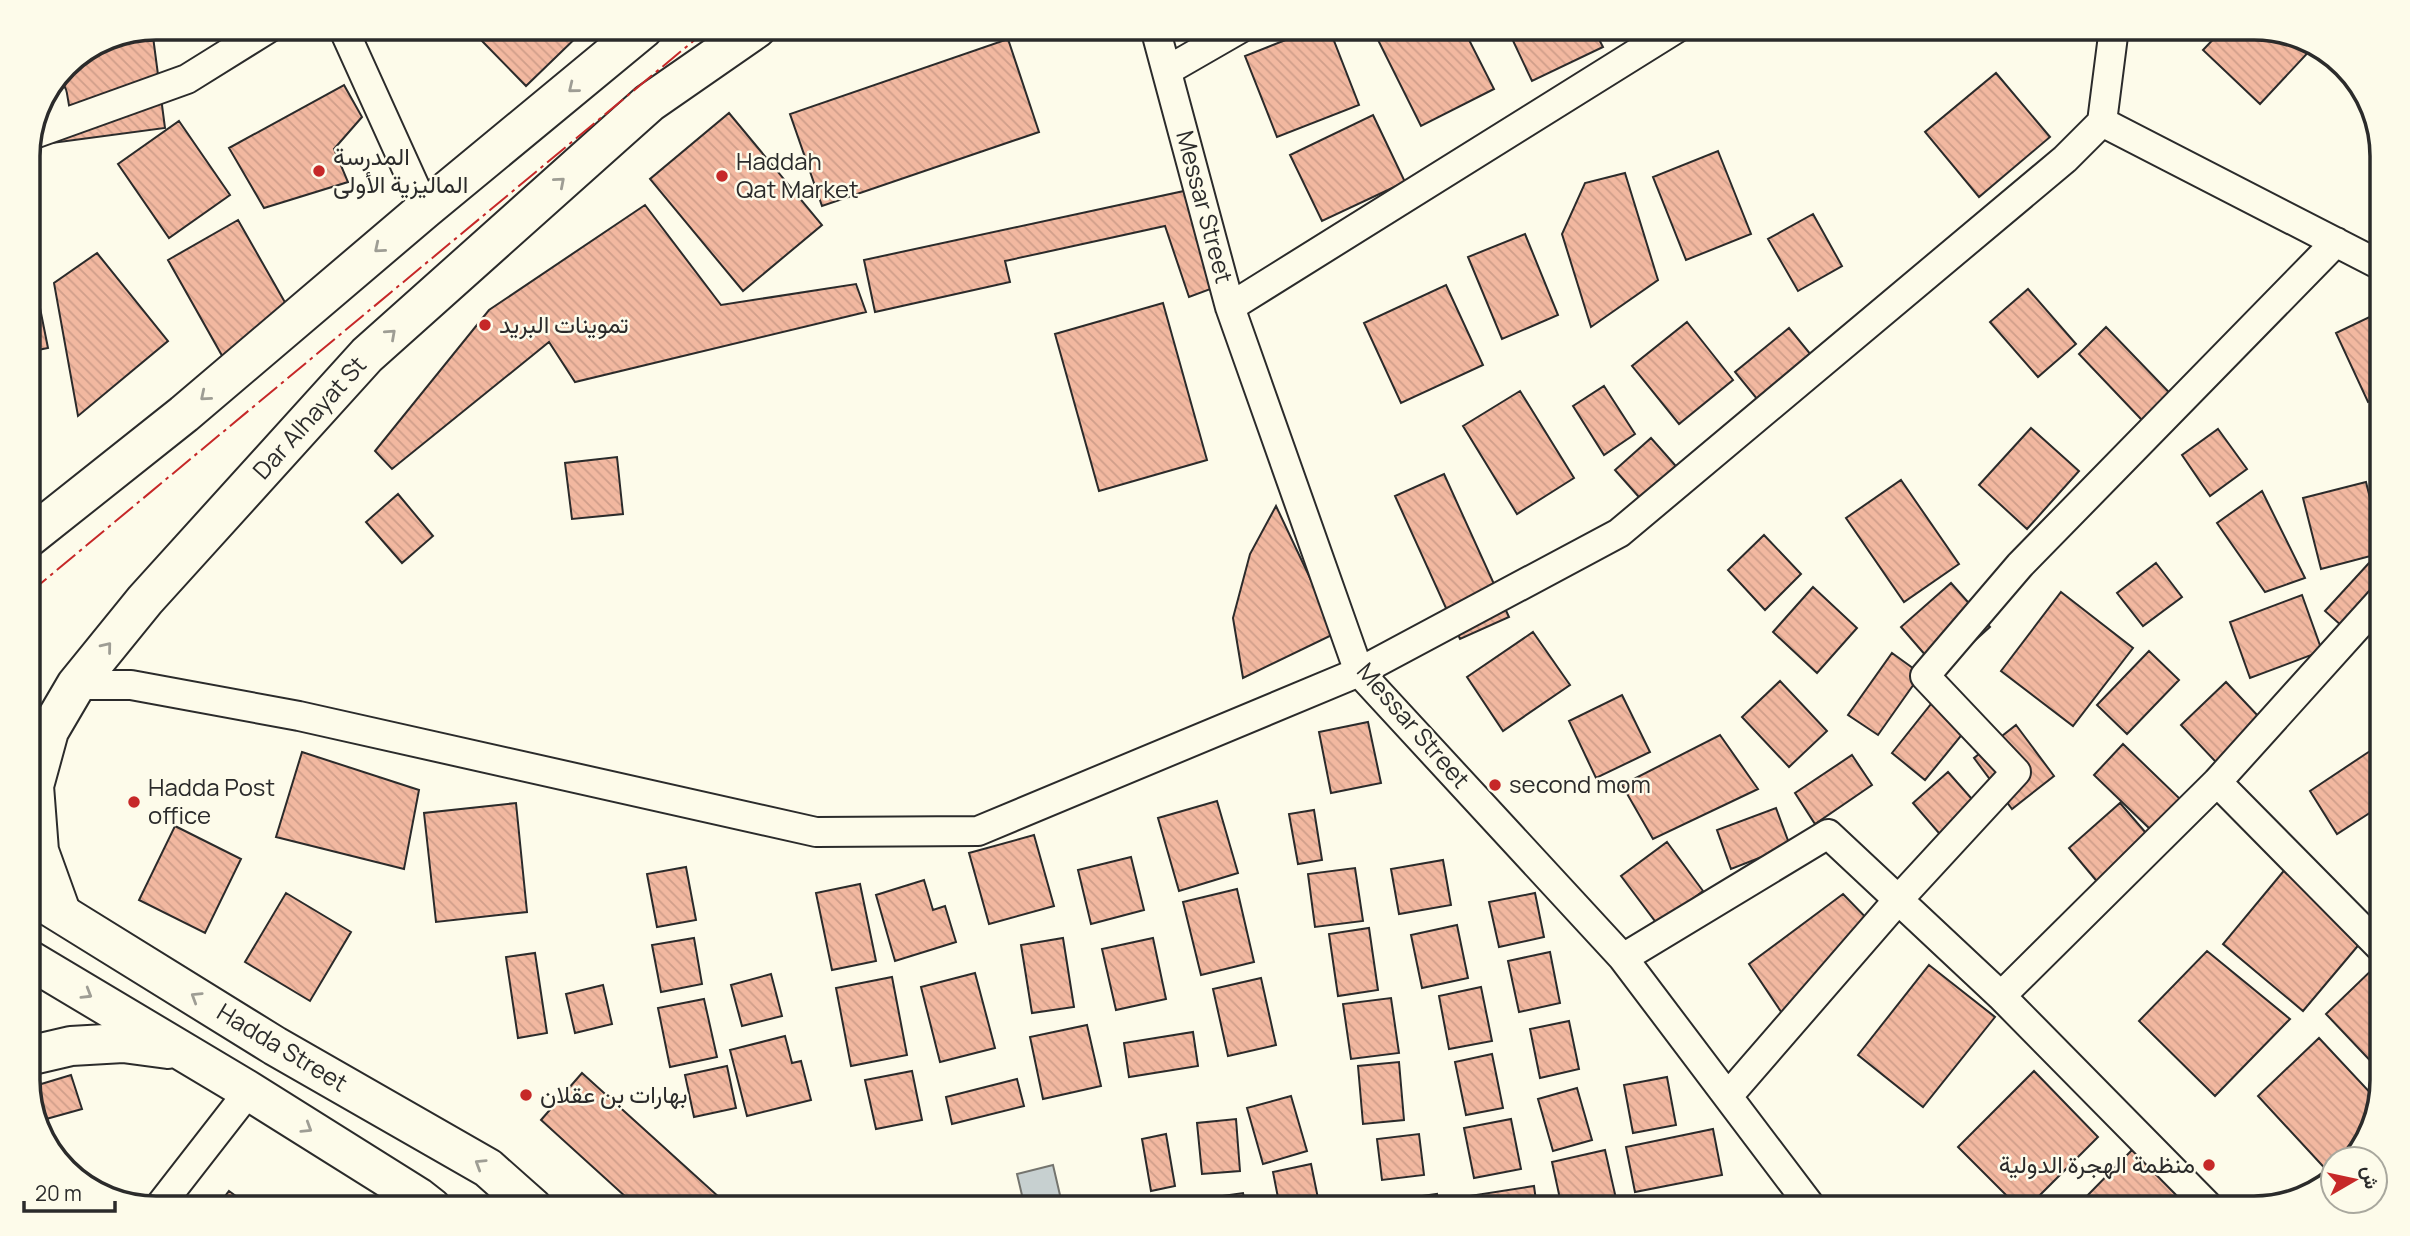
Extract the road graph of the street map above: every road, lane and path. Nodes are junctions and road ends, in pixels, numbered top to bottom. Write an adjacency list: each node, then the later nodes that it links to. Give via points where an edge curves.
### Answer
1 (250, 40): 13 (street, via 187,79)
2 (348, 40): 14 (street)
3 (630, 40): 9 (main road)
4 (740, 40): 11 (main road, Dar Alhayat St)
5 (1159, 40): 10 (street, Messar Street)
6 (1220, 40): 10 (street)
7 (1658, 40): 17 (street)
8 (2112, 40): 12 (street)
9 (608, 59): 11 (main road); 14 (main road, one-way to 14)
10 (1168, 69): 17 (street, Messar Street)
11 (649, 103): 21 (main road, Dar Alhayat St, one-way to 11, via 145,600 367,355)
12 (2102, 122): 15 (street); 20 (street, via 2054,168 1619,533)
13 (46, 129)
14 (425, 209): 18 (main road, one-way to 18, via 184,414)
15 (2336, 243): 16 (street); 26 (street, via 2020,565 1925,676 2016,772)
16 (2370, 260)
17 (1230, 307): 20 (street, Messar Street)
18 (40, 528)
19 (2370, 612): 23 (street)
20 (1359, 672): 21 (street, via 978,831 816,832 299,716 131,685); 29 (street, Messar Street)
21 (76, 684): 22 (main road, Dar Alhayat St, via 49,731)
22 (40, 764)
23 (2217, 782): 28 (street); 31 (street)
24 (40, 854): 27 (main road, Dar Alhayat St)
25 (40, 900): 27 (main road, Hadda Street)
26 (1898, 900): 29 (street, via 1828,834); 31 (street); 36 (street)
27 (61, 912): 32 (main road, Hadda Street, one-way to 27)
28 (2370, 936)
29 (1623, 958): 36 (street, Messar Street)
30 (40, 974): 33 (main road, one-way to 33)
31 (2001, 996): 41 (street)
32 (275, 1046): 35 (main road); 39 (main road, Hadda Street, one-way to 32, via 488,1168)
33 (180, 1050): 34 (main road, via 123,1043); 35 (main road)
34 (40, 1053)
35 (249, 1091): 37 (street); 38 (main road, one-way to 38)
36 (1728, 1096): 40 (street, Messar Street)
37 (167, 1196)
38 (416, 1196)
39 (520, 1196)
40 (1803, 1196)
41 (2198, 1196)

